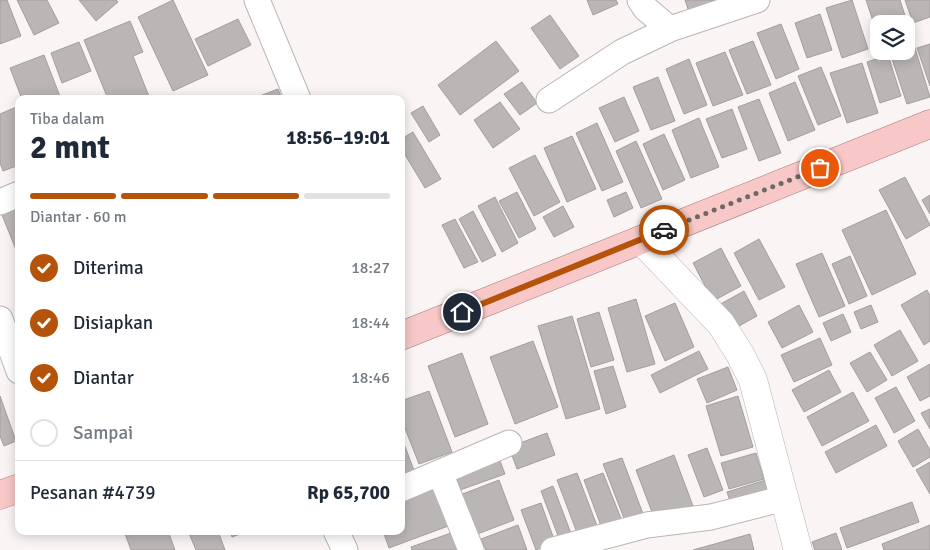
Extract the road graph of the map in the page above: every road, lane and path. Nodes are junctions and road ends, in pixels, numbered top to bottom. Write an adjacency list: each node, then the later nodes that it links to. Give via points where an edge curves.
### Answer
1 (257, 0): 5 (street)
2 (640, 0): 4 (street)
3 (749, 1): 4 (street)
4 (670, 29): 6 (street, via 622,52)
5 (296, 95)
6 (548, 100)
7 (930, 124): 10 (main road)
8 (15, 196): 9 (street)
9 (0, 202)
10 (641, 240): 12 (main road); 19 (street, via 721,324 740,354 753,380)
11 (0, 319): 13 (street)
12 (405, 334)
13 (15, 360)
14 (509, 443): 15 (street)
15 (440, 472): 16 (street); 23 (street)
16 (405, 487)
17 (15, 490): 18 (main road)
18 (0, 496)
19 (784, 498): 21 (street, via 711,517 647,525); 24 (street)
20 (338, 535): 22 (street)
21 (566, 548)
22 (345, 550)
23 (471, 550)
24 (798, 550)

